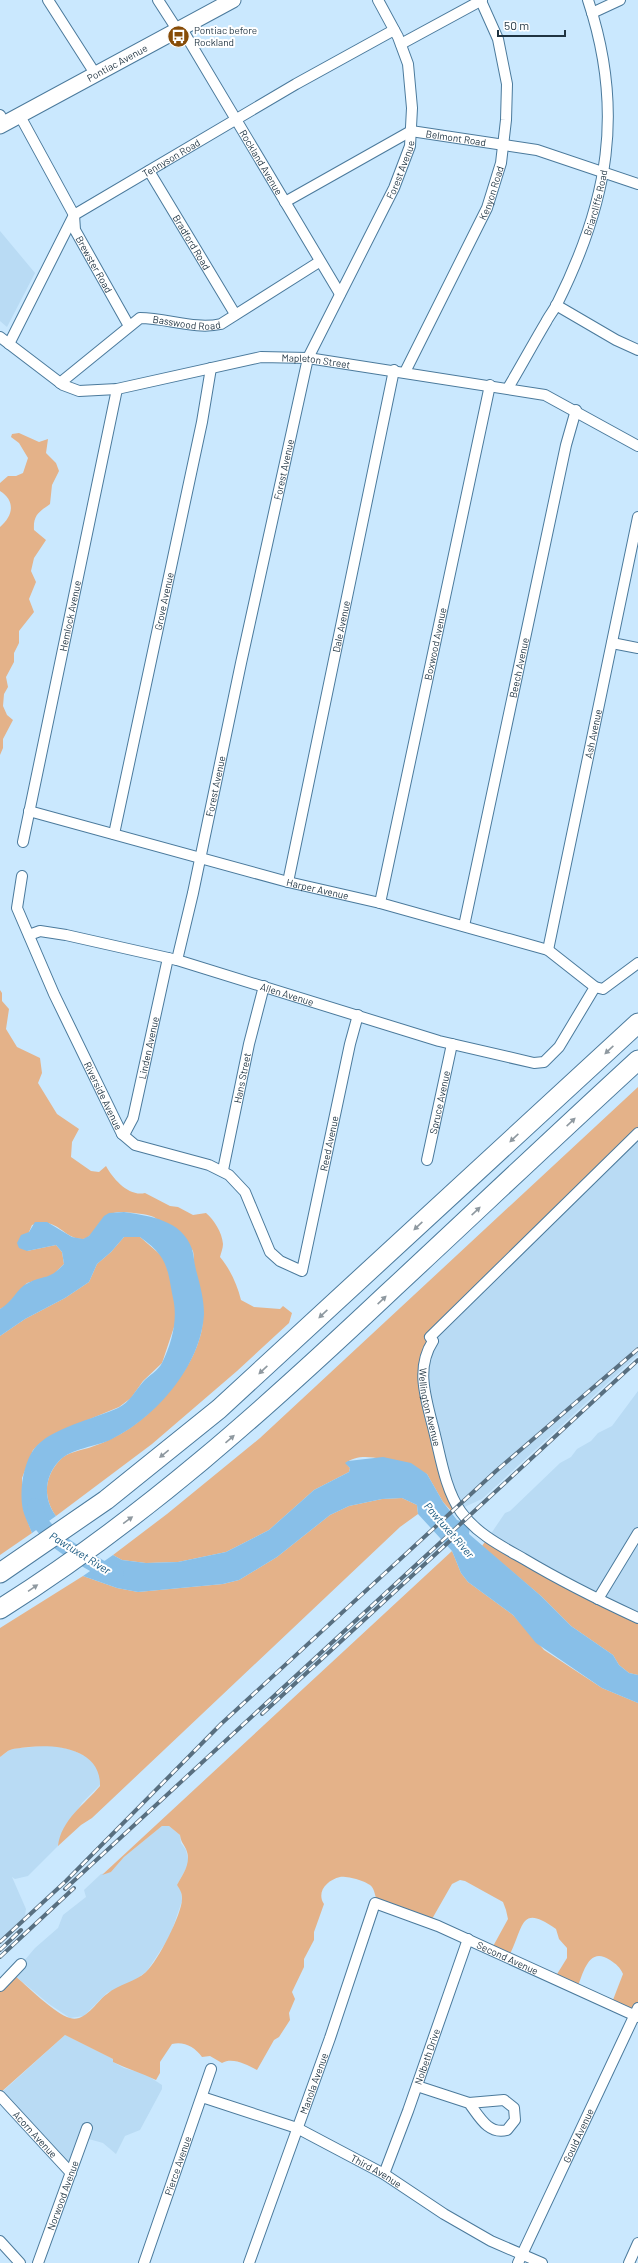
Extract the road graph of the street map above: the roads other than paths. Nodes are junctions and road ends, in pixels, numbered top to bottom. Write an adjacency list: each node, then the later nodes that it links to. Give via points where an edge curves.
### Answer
1 (48, 0): 12 (street)
2 (158, 0): 9 (street, Rockland Avenue)
3 (233, 0): 9 (main road, Pontiac Avenue)
4 (378, 0): 10 (street, Forest Avenue)
5 (482, 0): 11 (street); 17 (street, Kenyon Road, via 498,38 507,84)
6 (588, 0): 8 (street, Briarcliffe Road)
7 (620, 0): 8 (street)
8 (592, 13): 19 (street, Briarcliffe Road, via 602,52 607,90)
9 (180, 30): 12 (main road, Pontiac Avenue); 14 (street, Rockland Avenue)
10 (394, 30): 11 (street, Forest Avenue); 14 (street, Tennyson Road)
11 (401, 44): 16 (street, Forest Avenue, via 408,64)
12 (96, 75): 13 (main road, Pontiac Avenue)
13 (20, 116): 15 (main road, Pontiac Avenue); 22 (street, Brewster Road)
14 (235, 121): 18 (street, Tennyson Road); 21 (street, Rockland Avenue)
15 (2, 122)
16 (411, 131): 17 (street, Belmont Road); 21 (street, Belmont Road); 24 (street, Forest Avenue, via 410,146 394,188)
17 (504, 144): 19 (street, Belmont Road, via 537,150); 34 (street, Kenyon Road, via 490,203)
18 (149, 171): 22 (street, Tennyson Road); 26 (street, Bradford Road)
19 (604, 172): 20 (street, Belmont Road); 25 (street, Briarcliffe Road, via 584,246)
20 (638, 184)
21 (285, 202): 23 (street, Rockland Avenue)
22 (74, 215): 27 (street, Brewster Road, via 75,230); 29 (street)
23 (319, 262): 24 (street, Rockland Avenue); 26 (street, Basswood Road)
24 (340, 294): 31 (street, Forest Avenue)
25 (556, 305): 30 (street); 37 (street, Briarcliffe Road)
26 (235, 314): 27 (street, Basswood Road, via 221,324 212,326 140,318)
27 (129, 326): 35 (street, Basswood Road)
28 (0, 337): 29 (street, Mapleton Street)
29 (9, 344): 35 (street, Mapleton Street)
30 (638, 350)
31 (308, 358): 32 (street, Mapleton Street, via 261,357); 33 (street, Mapleton Street); 47 (street, Forest Avenue)
32 (211, 368): 38 (street, Mapleton Street); 45 (street, Grove Avenue, via 202,422)
33 (394, 370): 34 (street, Mapleton Street); 49 (street, Dale Avenue)
34 (405, 372): 36 (street, Mapleton Street)
35 (60, 383): 38 (street, Mapleton Street, via 79,391)
36 (490, 385): 37 (street, Mapleton Street); 50 (street, Boxwood Avenue)
37 (508, 388): 39 (street, Mapleton Street, via 545,395)
38 (117, 389): 44 (street, Hemlock Avenue)
39 (576, 410): 40 (street, Mapleton Street); 51 (street, Beech Avenue, via 566,446)
40 (638, 446)
41 (638, 517): 42 (street, Ash Avenue)
42 (612, 643): 43 (street); 53 (street, Ash Avenue, via 588,748)
43 (638, 648)
44 (29, 811): 45 (street, Harper Avenue); 46 (street, Hemlock Avenue)
45 (114, 834): 47 (street, Harper Avenue)
46 (23, 842)
47 (201, 858): 49 (street, Harper Avenue); 54 (street, Forest Avenue)
48 (22, 876): 52 (street, Riverside Avenue, via 17,908)
49 (288, 882): 50 (street, Harper Avenue)
50 (380, 903): 51 (street, Harper Avenue)
51 (464, 926): 53 (street, Harper Avenue)
52 (29, 935): 54 (street, Allen Avenue, via 40,931 66,935); 63 (street, Riverside Avenue, via 54,994)
53 (548, 950): 57 (street, Harper Avenue)
54 (172, 959): 56 (street, Allen Avenue); 63 (street, Linden Avenue, via 133,1118)
55 (638, 963): 57 (street, via 603,989)
56 (264, 986): 58 (street, Allen Avenue); 65 (street, Hans Street, via 249,1044)
57 (595, 987): 60 (street, Allen Avenue, via 559,1047 544,1062 534,1063)
58 (358, 1015): 60 (street, Allen Avenue); 66 (street, Reed Avenue)
59 (638, 1023): 68 (highway, one-way to 68, via 229,1400 144,1470 72,1524)
60 (452, 1044): 64 (street, Spruce Avenue)
61 (638, 1060): 70 (highway, one-way to 61, via 138,1513 246,1424)
62 (638, 1133): 69 (street, Wellington Avenue, via 430,1337 433,1341 426,1354 423,1371 425,1394 440,1455 447,1480 461,1512 474,1528 487,1537)
63 (122, 1134): 65 (street, Riverside Avenue, via 135,1145)
64 (427, 1160)
65 (223, 1170): 66 (street, Riverside Avenue, via 245,1192 270,1252 280,1262)
66 (302, 1271)
67 (638, 1533): 69 (street)
68 (0, 1573)
69 (598, 1599): 71 (street, Wellington Avenue)
70 (0, 1609)
71 (638, 1618)
72 (375, 1903): 73 (street, Second Avenue); 83 (street, Manola Avenue)
73 (468, 1939): 76 (street, Second Avenue); 78 (street, Nolbeth Drive)
74 (21, 1964): 75 (street)
75 (0, 1986)
76 (637, 2013): 88 (street, Gould Avenue)
77 (211, 2069): 80 (street, Pierce Avenue)
78 (417, 2086): 81 (street); 85 (street, Nolbeth Drive)
79 (0, 2096): 84 (street, Acorn Avenue)
80 (202, 2097): 83 (street, Third Avenue); 91 (street, Pierce Avenue)
81 (469, 2103)
82 (86, 2128): 84 (street, Norwood Avenue)
83 (297, 2128): 85 (street, Third Avenue); 92 (street, Manola Avenue)
84 (71, 2173): 90 (street, Norwood Avenue)
85 (384, 2174): 88 (street, Third Avenue)
86 (0, 2241): 89 (street)
87 (638, 2243): 94 (street)
88 (520, 2259): 93 (street, Third Avenue)
89 (20, 2263)
90 (38, 2263)
91 (144, 2263)
92 (249, 2263)
93 (542, 2263)
94 (629, 2263)

